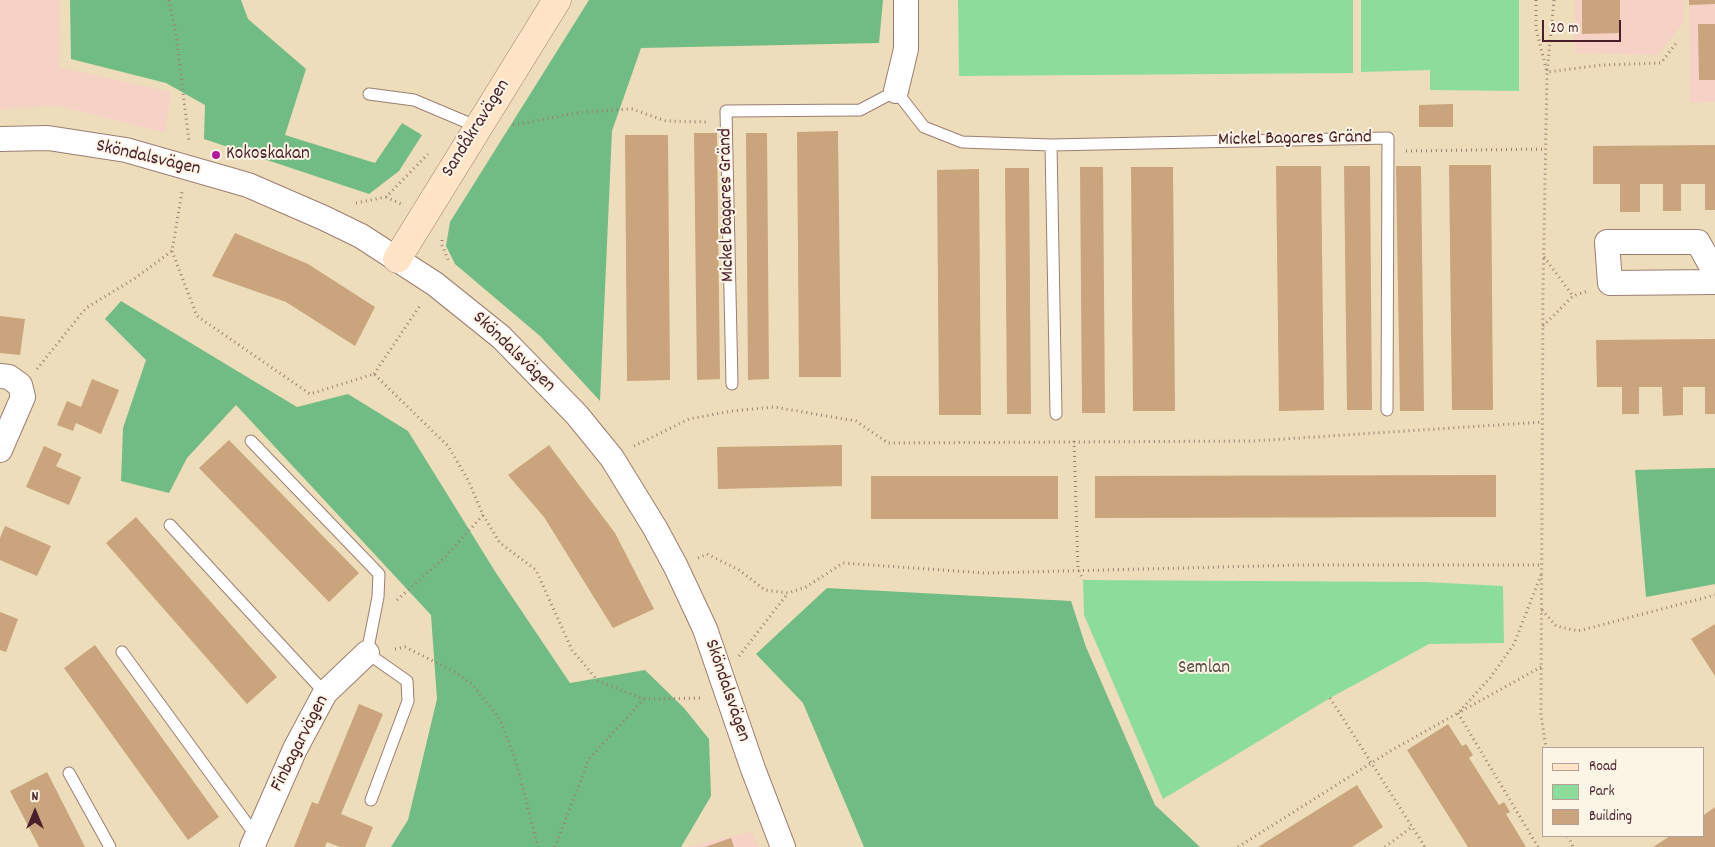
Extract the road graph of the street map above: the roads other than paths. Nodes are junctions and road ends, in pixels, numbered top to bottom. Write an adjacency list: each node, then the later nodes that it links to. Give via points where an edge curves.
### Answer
1 (558, 0): 5 (street, Sandåkravägen)
2 (906, 0): 3 (street, via 906,49)
3 (896, 91): 7 (lane, Mickel Bagares Gränd, via 924,126 962,142); 12 (lane, Mickel Bagares Gränd, via 860,110 726,111)
4 (369, 94): 5 (lane, via 414,100)
5 (470, 123): 8 (street, Sandåkravägen)
6 (0, 139): 8 (street, Sköndalsvägen, via 48,138 126,150 186,166 248,185 324,218)
7 (1050, 145): 13 (lane, Mickel Bagares Gränd, via 1388,138); 14 (lane)
8 (397, 259): 25 (street, Sköndalsvägen, via 435,284 501,337 577,415 612,458 676,567 705,629 753,770)
9 (1715, 273): 10 (street, via 1698,242 1607,242 1610,283)
10 (1715, 282)
11 (10, 380): 16 (street, via 23,397)
12 (732, 384)
13 (1387, 410)
14 (1056, 414)
15 (251, 441): 19 (lane, via 379,574)
16 (0, 450)
17 (170, 525): 20 (lane)
18 (122, 652): 23 (lane)
19 (367, 653): 20 (street, Finbagarvägen); 22 (lane, via 407,681 408,702)
20 (325, 693): 23 (street, Finbagarvägen, via 295,749)
21 (69, 773): 24 (lane)
22 (371, 800)
23 (254, 841)
24 (110, 847)
25 (784, 847)

